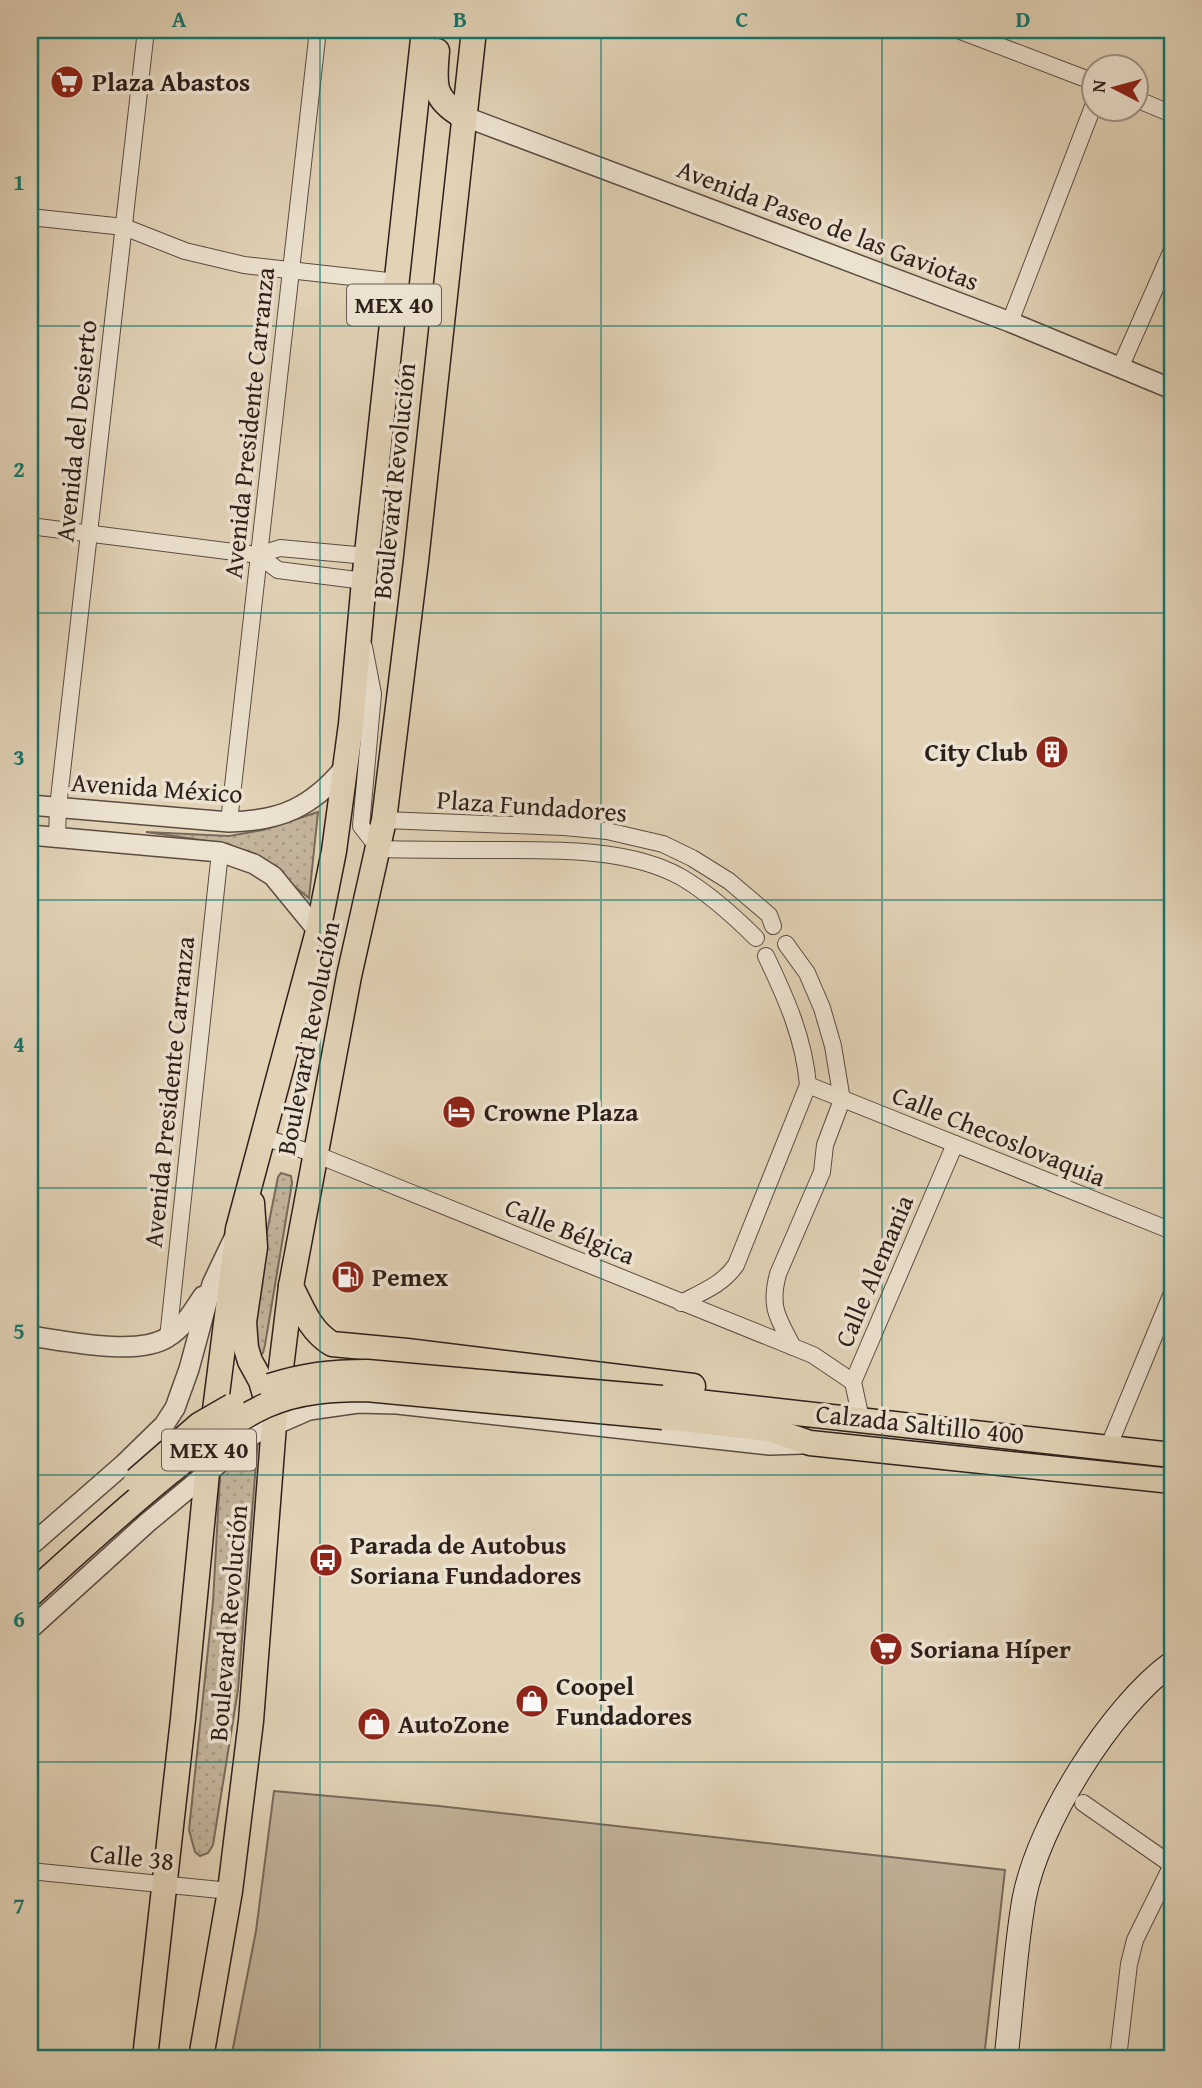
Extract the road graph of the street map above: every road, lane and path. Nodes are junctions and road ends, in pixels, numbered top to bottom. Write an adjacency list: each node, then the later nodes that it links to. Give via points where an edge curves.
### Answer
1 (146, 30): 13 (street, Avenida del Desierto)
2 (318, 30): 15 (street, Avenida Presidente Carranza)
3 (424, 30): 16 (main road, MEX 40)
4 (439, 30): 10 (main road, via 435,85 444,104)
5 (474, 30): 10 (main road, Boulevard Revolución / MEX 40)
6 (958, 30): 7 (street)
7 (1080, 77)
8 (1150, 105): 9 (street)
9 (1172, 114)
10 (463, 116): 17 (street, Avenida Paseo de las Gaviotas); 28 (main road, Boulevard Revolución / MEX 40)
11 (1087, 122): 17 (street)
12 (30, 217): 13 (street)
13 (124, 227): 15 (street, via 212,258); 21 (street, Avenida del Desierto)
14 (1172, 250): 18 (street)
15 (291, 269): 16 (street); 22 (street, Avenida Presidente Carranza)
16 (397, 282): 23 (main road, MEX 40)
17 (1010, 322): 18 (street, Avenida Paseo de las Gaviotas)
18 (1121, 368): 19 (street, Avenida Paseo de las Gaviotas)
19 (1172, 389)
20 (30, 526): 21 (street)
21 (89, 533): 22 (street); 27 (street, Avenida del Desierto)
22 (258, 555): 23 (street, via 280,548); 23 (street, via 278,570); 29 (street, Avenida Presidente Carranza)
23 (366, 569): 24 (main road, MEX 40)
24 (360, 630): 25 (main road, MEX 40); 33 (street, via 373,694 360,827)
25 (345, 767): 29 (street, Avenida México, via 307,804 283,815); 37 (main road, MEX 40)
26 (30, 805): 27 (street, Avenida México)
27 (58, 807): 29 (street, Avenida México); 32 (street, Avenida del Desierto)
28 (384, 820): 30 (street, Plaza Fundadores); 33 (main road, Boulevard Revolución / MEX 40)
29 (229, 822)
30 (564, 827): 34 (street); 36 (street, Plaza Fundadores, via 607,831 682,853 729,881 769,915)
31 (30, 835): 32 (street)
32 (57, 837): 35 (street)
33 (379, 849): 34 (street, Plaza Fundadores); 45 (main road, Boulevard Revolución / MEX 40)
34 (563, 850): 38 (street, Plaza Fundadores, via 633,861 679,876 708,894)
35 (220, 852): 37 (street, via 273,876); 54 (street, Avenida Presidente Carranza)
36 (773, 926): 38 (street, via 762,929); 39 (street, via 782,930)
37 (318, 931): 43 (main road, MEX 40)
38 (756, 938): 40 (street)
39 (786, 944): 40 (street, via 777,956); 42 (street, via 807,973 822,1008 834,1046)
40 (766, 956): 41 (street, via 794,1018 806,1058)
41 (808, 1085): 42 (street, Calle Checoslovaquia); 52 (street, via 736,1265 718,1285)
42 (842, 1100): 44 (street, Calle Checoslovaquia); 55 (street, via 825,1145 822,1172 773,1291 774,1306)
43 (262, 1137): 45 (street, Calle Bélgica); 46 (main road, MEX 40)
44 (955, 1144): 48 (street, Calle Checoslovaquia); 58 (street, Calle Alemania)
45 (315, 1154): 50 (main road, Boulevard Revolución / MEX 40); 52 (street, Calle Bélgica)
46 (251, 1185): 47 (main road, MEX 40); 64 (main road, via 255,1247 244,1322 246,1348)
47 (238, 1229): 49 (street); 69 (main road, MEX 40)
48 (1172, 1231)
49 (212, 1284): 54 (street, via 184,1324); 68 (street, via 175,1408)
50 (290, 1286): 56 (main road, via 321,1338 332,1344); 64 (main road, Boulevard Revolución / MEX 40)
51 (1172, 1293): 66 (street)
52 (681, 1303): 55 (street, Calle Bélgica)
53 (30, 1336): 54 (street, via 125,1347 146,1347)
54 (168, 1338)
55 (793, 1347): 58 (street, Calle Bélgica)
56 (369, 1348): 57 (main road); 59 (main road, via 360,1355 352,1374)
57 (407, 1351): 60 (main road, via 415,1361 416,1380); 62 (main road, via 677,1383 708,1390)
58 (853, 1382): 63 (street, Calle Alemania)
59 (358, 1403): 60 (street); 64 (street, via 309,1410)
60 (397, 1404): 65 (street, via 758,1444)
61 (663, 1408): 62 (main road, Calzada Saltillo 400); 65 (main road, Calzada Saltillo 400, via 769,1429); 73 (main road, bridge, via 367,1372 303,1376 265,1388 199,1425); 74 (main road, bridge, via 339,1389 269,1404 215,1435)
62 (749, 1408): 63 (main road, Calzada Saltillo 400)
63 (861, 1419): 66 (main road, Calzada Saltillo 400)
64 (274, 1425): 69 (street, via 254,1434); 81 (main road, Boulevard Revolución / MEX 40, via 251,1721)
65 (810, 1443): 70 (main road, Calzada Saltillo 400)
66 (1108, 1448): 67 (main road, Calzada Saltillo 400)
67 (1172, 1455)
68 (124, 1464): 71 (street, via 139,1468 152,1479 156,1510); 72 (street)
69 (207, 1473): 71 (street); 80 (main road, MEX 40)
70 (1172, 1481)
71 (147, 1523): 75 (street)
72 (30, 1546)
73 (30, 1573)
74 (30, 1595)
75 (30, 1633)
76 (1172, 1663): 84 (main road, via 1122,1712 1068,1792 1041,1845 1024,1898)
77 (1083, 1803): 78 (street)
78 (1172, 1865): 85 (street, via 1135,1940)
79 (30, 1871): 80 (street, Calle 38)
80 (165, 1885): 81 (street, Calle 38); 82 (main road, MEX 40)
81 (230, 1891): 83 (main road, Boulevard Revolución / MEX 40)
82 (145, 2058)
83 (201, 2058)
84 (1006, 2058)
85 (1118, 2058)

